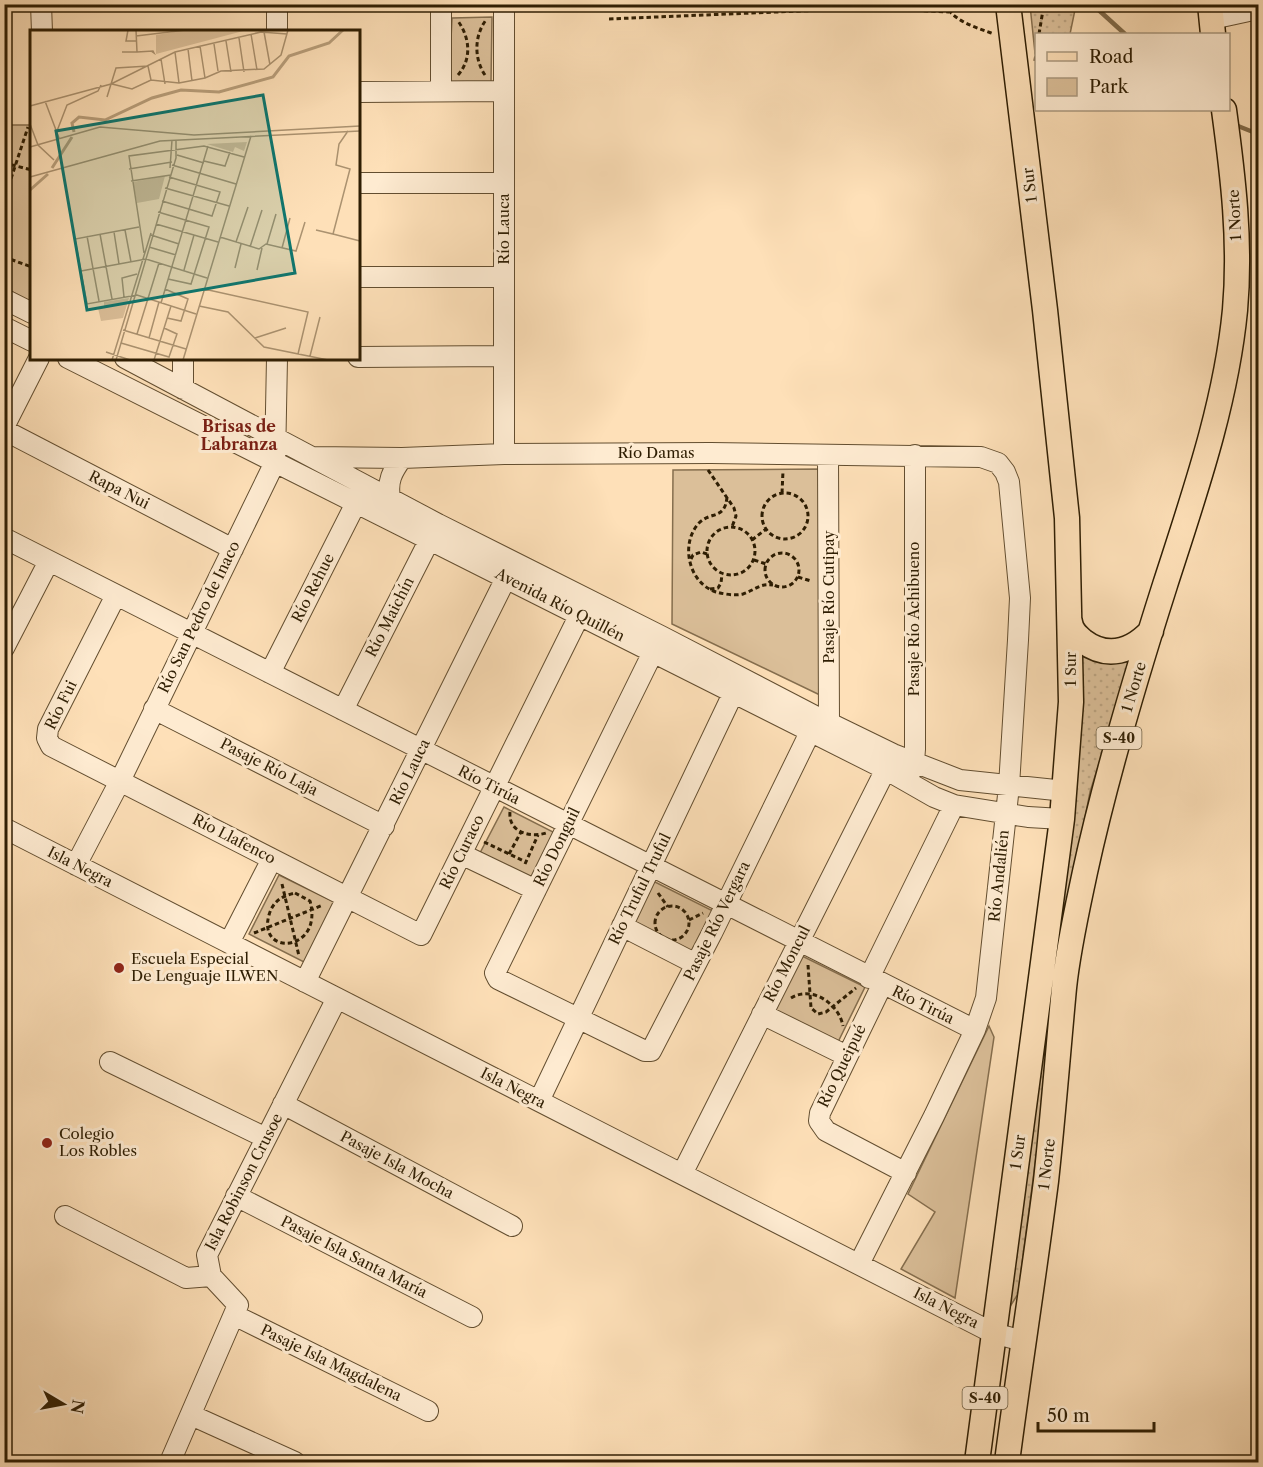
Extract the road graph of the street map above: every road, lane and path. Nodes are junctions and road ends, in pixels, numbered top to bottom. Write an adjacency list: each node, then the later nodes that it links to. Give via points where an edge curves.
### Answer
1 (41, 4): 12 (street)
2 (277, 4): 13 (street)
3 (441, 4): 17 (street)
4 (504, 4): 18 (street, Río Lauca)
5 (944, 4): 9 (path)
6 (1008, 4): 15 (main road, 1 Sur / S-40)
7 (1044, 4): 14 (path)
8 (1258, 9): 11 (street)
9 (949, 12): 10 (path, via 871,8); 15 (path, via 961,21)
10 (609, 19)
11 (1212, 19)
12 (42, 30)
13 (277, 30)
14 (1039, 33)
15 (1013, 40): 75 (main road, 1 Sur / S-40, via 1067,518)
16 (360, 92): 17 (street)
17 (441, 92): 18 (street)
18 (504, 92): 25 (street, Río Lauca)
19 (1224, 111): 76 (main road, 1 Norte / S-40, via 1234,185 1235,310 1212,433)
20 (28, 127): 22 (path)
21 (4, 163): 22 (path)
22 (17, 166): 23 (path); 26 (path)
23 (30, 169)
24 (360, 183): 25 (street)
25 (504, 183): 30 (street, Río Lauca)
26 (5, 199)
27 (4, 257): 28 (path)
28 (30, 266)
29 (360, 277): 30 (street)
30 (504, 277): 35 (street, Río Lauca)
31 (4, 299): 32 (street)
32 (30, 312)
33 (4, 327): 34 (street)
34 (30, 339)
35 (504, 356): 36 (street); 46 (street, Río Lauca)
36 (360, 357)
37 (38, 360): 43 (street)
38 (72, 360): 52 (street, Avenida Río Quillén)
39 (129, 360): 42 (street, Avenida Río Quillén)
40 (183, 360): 42 (street)
41 (277, 360): 44 (street, Río San Pedro de Inaco)
42 (183, 389): 44 (street, Avenida Río Quillén)
43 (4, 429): 63 (street, Rapa Nui)
44 (277, 439): 50 (street, Avenida Río Quillén); 52 (street, Río San Pedro de Inaco)
45 (698, 453): 46 (street, Río Damas); 47 (street, Río Damas); 55 (path)
46 (504, 454): 51 (street, Río Damas)
47 (783, 454): 48 (street, Río Damas); 54 (path)
48 (828, 455): 49 (street, Río Damas); 84 (street, Pasaje Río Cutipay)
49 (915, 455): 53 (street, Río Damas, via 981,457); 87 (street, Pasaje Río Achibueno)
50 (313, 457): 51 (street, Río Damas); 56 (street, Avenida Río Quillén)
51 (402, 458): 56 (street, via 391,473)
52 (275, 462): 57 (street, Avenida Río Quillén); 63 (street, Río San Pedro de Inaco)
53 (998, 463): 90 (street, Río Andalién, via 1009,482 1020,598)
54 (782, 494): 59 (path, via 766,504 762,518); 59 (path, via 794,494 805,505 806,527 788,539 774,536)
55 (727, 497): 58 (path, via 736,516); 65 (path, via 722,513 701,521 692,534)
56 (390, 498): 60 (street, Avenida Río Quillén)
57 (356, 503): 60 (street, Avenida Río Quillén); 80 (street, Río Rehue)
58 (732, 527): 62 (path, via 744,531); 64 (path, via 714,535)
59 (766, 529): 62 (path)
60 (434, 532): 69 (street, Avenida Río Quillén); 83 (street, Río Maichín)
61 (4, 538): 67 (street, Río Tirúa)
62 (752, 540): 66 (path)
63 (233, 549): 77 (street, Río San Pedro de Inaco)
64 (707, 554): 65 (path, via 701,552); 70 (path, via 711,565)
65 (690, 560): 72 (path, via 693,573)
66 (754, 560): 68 (path); 70 (path, via 737,575)
67 (49, 561): 73 (street, Río Tirúa); 79 (street)
68 (766, 564): 71 (path, via 766,576); 71 (path, via 772,556 783,553 793,557 799,566 798,577 790,586)
69 (510, 570): 74 (street, Avenida Río Quillén); 85 (street, Río Lauca)
70 (722, 574): 72 (path, via 718,588)
71 (773, 585): 72 (path, via 759,585 740,595)
72 (710, 589)
73 (116, 595): 77 (street, Río Tirúa); 88 (street, Río Fui, via 47,733 51,746)
74 (584, 607): 78 (street, Avenida Río Quillén); 91 (street, Río Curaco)
75 (1070, 622): 76 (main road, via 1077,636 1105,651 1132,647); 92 (main road, 1 Sur / S-40, via 1071,702)
76 (1151, 631): 148 (main road, 1 Norte / S-40, via 1095,826 1071,942)
77 (192, 632): 80 (street, Río Tirúa); 82 (street, Río San Pedro de Inaco)
78 (657, 644): 81 (street, Avenida Río Quillén); 97 (street, Río Donguil)
79 (4, 648)
80 (270, 674): 83 (street, Río Tirúa)
81 (737, 685): 84 (street, Avenida Río Quillén); 107 (street, Río Truful Truful)
82 (154, 709): 88 (street, Río San Pedro de Inaco); 96 (street, Pasaje Río Laja)
83 (343, 710): 85 (street, Río Tirúa)
84 (820, 727): 86 (street, Avenida Río Quillén); 113 (street, Pasaje Río Vergara)
85 (420, 750): 91 (street, Río Tirúa); 96 (street, Río Lauca)
86 (889, 761): 87 (street, Avenida Río Quillén); 89 (street, Avenida Río Quillén); 121 (street, Río Moncul)
87 (914, 762): 89 (street, Pasaje Río Achibueno); 90 (street, Avenida Río Quillén, via 960,780)
88 (120, 781): 104 (street, Río Llafenco); 106 (street, Río San Pedro de Inaco)
89 (907, 782): 93 (street, Avenida Río Quillén)
90 (1009, 786): 92 (street, Avenida Río Quillén); 94 (street, Río Andalién)
91 (494, 787): 97 (street, Río Tirúa); 100 (street, Río Curaco)
92 (1065, 791): 95 (main road, 1 Sur / S-40)
93 (954, 805): 94 (street, Avenida Río Quillén); 123 (street, Río Queipué)
94 (1006, 813): 95 (street, Avenida Río Quillén); 131 (street, Río Andalién, via 986,998)
95 (1062, 819): 147 (main road, 1 Sur / S-40)
96 (384, 825): 112 (street, Río Lauca)
97 (568, 825): 107 (street, Río Tirúa); 109 (street, Río Donguil)
98 (4, 828): 106 (street, Isla Negra)
99 (520, 831): 103 (path)
100 (470, 835): 102 (street, Río Curaco); 103 (path)
101 (538, 836): 105 (path)
102 (462, 854): 108 (street); 112 (street, Río Curaco, via 421,935)
103 (509, 854): 105 (path)
104 (274, 860): 111 (path); 112 (street, Río Llafenco); 119 (street)
105 (526, 862): 108 (path)
106 (76, 865): 119 (street, Isla Negra)
107 (651, 867): 113 (street, Río Tirúa); 117 (street, Río Truful Truful)
108 (517, 881): 109 (street)
109 (536, 890): 130 (street, Río Donguil, via 495,973 498,979)
110 (658, 893): 114 (path)
111 (285, 895): 115 (path, via 295,892 304,896); 116 (path); 118 (path, via 272,905)
112 (346, 897): 115 (path); 124 (street, Río Lauca)
113 (726, 905): 121 (street, Río Tirúa); 122 (street, Pasaje Río Vergara)
114 (668, 907): 114 (path, via 683,910 689,920 684,935 674,940 663,938 656,929 656,918)
115 (313, 909): 116 (path); 120 (path, via 307,933)
116 (290, 918): 118 (path); 120 (path)
117 (622, 926): 122 (street); 130 (street, Río Truful Truful)
118 (267, 928): 119 (path); 120 (path, via 277,942)
119 (229, 943): 124 (street, Isla Negra)
120 (296, 943): 124 (path)
121 (802, 944): 123 (street, Río Tirúa); 125 (path); 126 (street, Río Moncul)
122 (696, 964): 130 (street, Pasaje Río Vergara, via 651,1051 645,1052)
123 (876, 981): 128 (path); 131 (street, Río Tirúa); 132 (street, Río Queipué)
124 (305, 982): 127 (street, Isla Negra)
125 (810, 994): 126 (path, via 794,995 785,1002); 128 (path); 128 (path, via 811,1008 818,1014)
126 (772, 995): 129 (street, Río Moncul)
127 (337, 998): 135 (street, Isla Negra); 136 (street, Isla Robinson Crusoe)
128 (833, 1006): 132 (path, via 844,1031)
129 (762, 1014): 133 (street); 139 (street, Río Moncul)
130 (577, 1019): 135 (street, Río Truful Truful)
131 (975, 1030): 138 (street, Río Andalién)
132 (857, 1036): 133 (street, Río Queipué)
133 (847, 1056): 138 (street, Río Queipué, via 819,1121 826,1131)
134 (110, 1062): 137 (street)
135 (539, 1101): 139 (street, Isla Negra)
136 (283, 1104): 137 (street, Isla Robinson Crusoe); 142 (street, Pasaje Isla Mocha)
137 (266, 1138): 140 (street, Isla Robinson Crusoe)
138 (906, 1173): 143 (street, Río Andalién)
139 (682, 1174): 143 (street, Isla Negra)
140 (236, 1196): 144 (street, Isla Robinson Crusoe, via 207,1255); 146 (street, Pasaje Isla Santa María)
141 (64, 1216): 144 (street, via 186,1278)
142 (512, 1226)
143 (859, 1264): 147 (street, Isla Negra)
144 (212, 1276): 145 (street, via 238,1305)
145 (234, 1315): 149 (street, Pasaje Isla Magdalena); 150 (street)
146 (472, 1317)
147 (993, 1333): 148 (street, Isla Negra); 153 (main road, S-40)
148 (1023, 1341): 154 (main road, S-40)
149 (428, 1410)
150 (190, 1415): 151 (street); 152 (street)
151 (170, 1462)
152 (295, 1462)
153 (977, 1462)
154 (1007, 1462)

